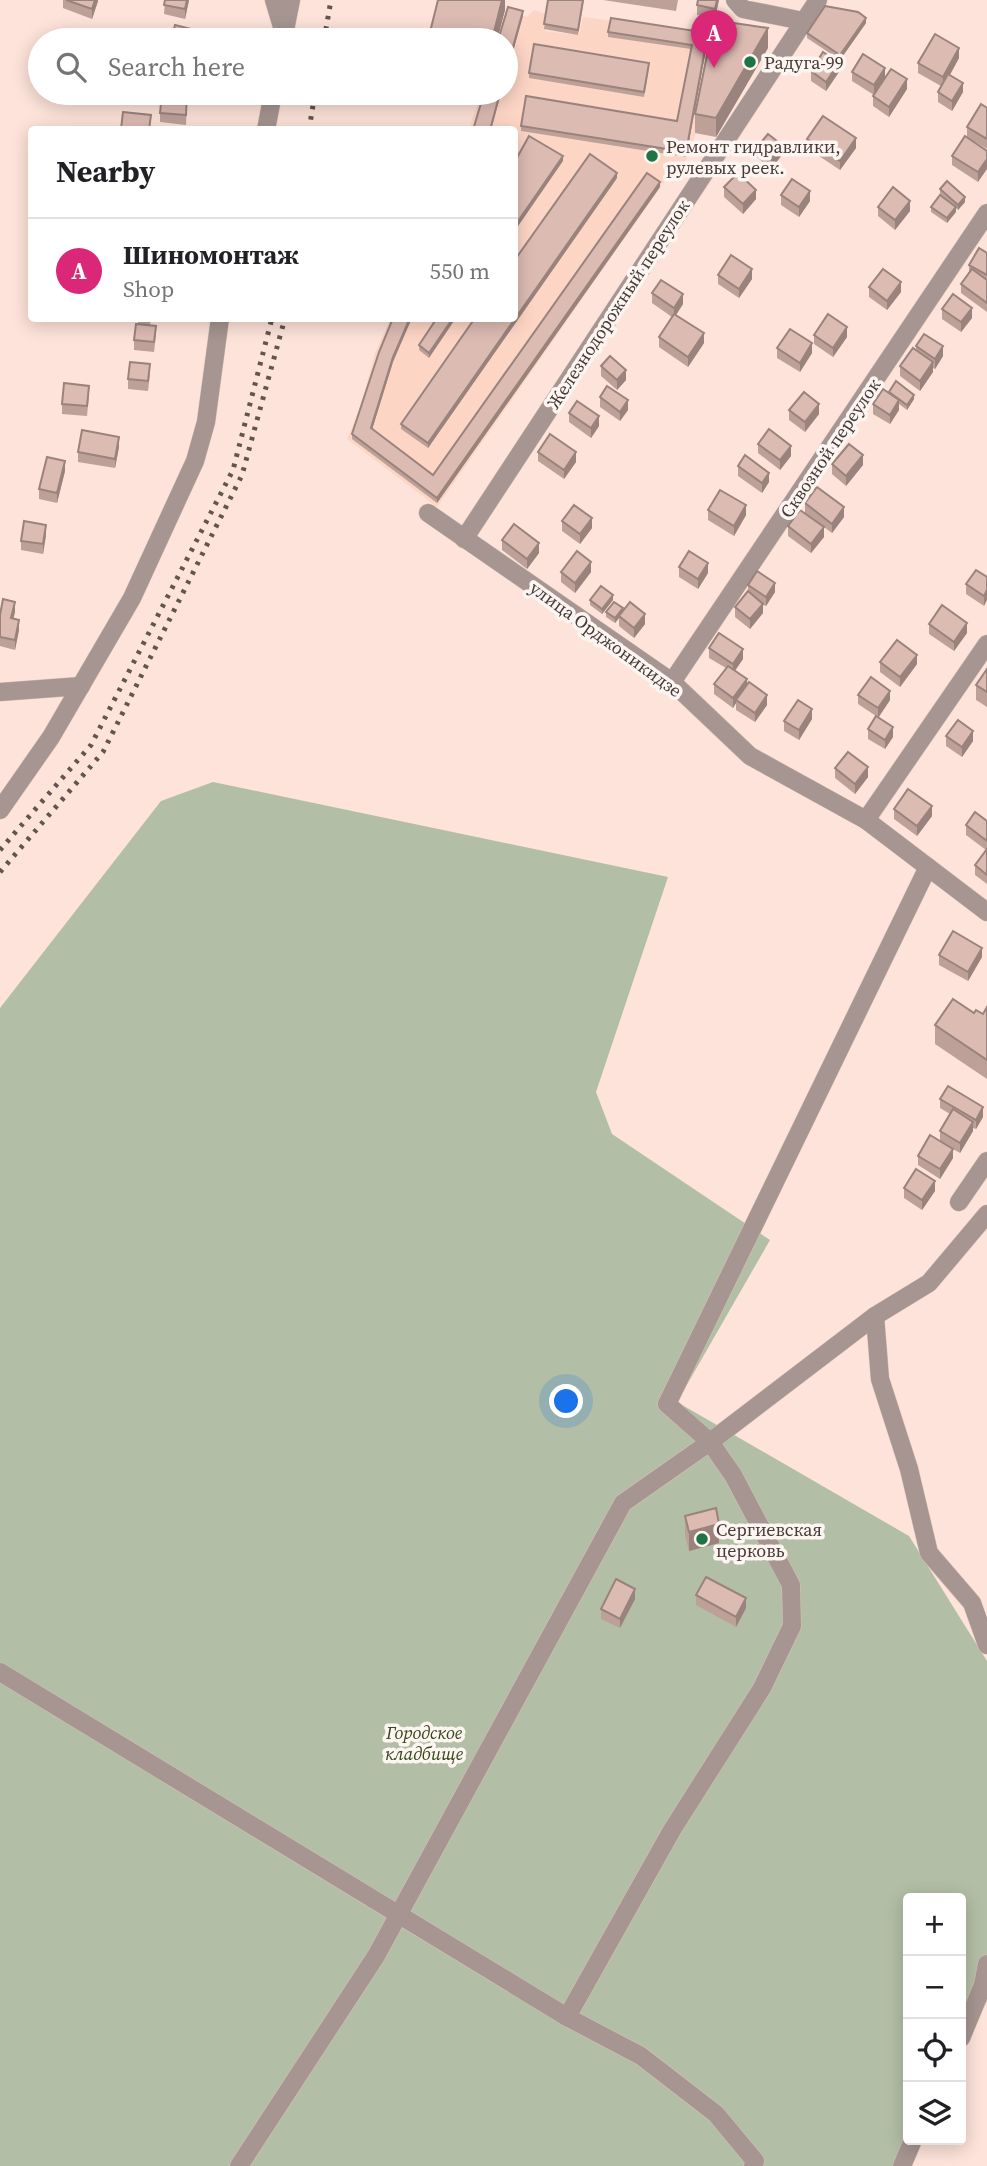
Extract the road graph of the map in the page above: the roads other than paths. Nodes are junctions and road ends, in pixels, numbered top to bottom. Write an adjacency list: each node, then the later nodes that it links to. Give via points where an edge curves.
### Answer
1 (274, 0): 6 (street)
2 (291, 0): 7 (street)
3 (735, 0): 5 (street, via 743,9)
4 (818, 0): 5 (street, Железнодорожный переулок)
5 (803, 21): 13 (street, Железнодорожный переулок)
6 (281, 28)
7 (285, 28)
8 (270, 105): 9 (street)
9 (266, 126)
10 (987, 213): 15 (street, Сквозной переулок)
11 (219, 322): 16 (street, via 206,422 195,461 132,598)
12 (428, 513): 13 (street, улица Орджоникидзе)
13 (464, 539): 15 (street, улица Орджоникидзе)
14 (987, 644): 19 (street)
15 (672, 682): 19 (street, улица Орджоникидзе, via 750,756)
16 (81, 686): 17 (street); 18 (street)
17 (0, 692)
18 (0, 810)
19 (866, 821): 20 (street, улица Орджоникидзе)
20 (928, 867): 21 (street, улица Орджоникидзе); 26 (street, via 667,1404)
21 (987, 912)
22 (987, 1161): 23 (street)
23 (959, 1202)
24 (987, 1214): 25 (street, via 929,1283)
25 (875, 1316): 26 (street); 27 (street, via 880,1379 909,1469 929,1553 972,1603)
26 (710, 1442): 29 (street, via 623,1503); 31 (street, via 733,1475 790,1585 792,1626 762,1688 672,1830)
27 (987, 1645)
28 (0, 1672): 29 (street)
29 (398, 1913): 31 (street); 34 (street, via 376,1956)
30 (987, 1964): 32 (street)
31 (567, 2017): 35 (street, via 641,2056 716,2114 755,2161)
32 (966, 2026)
33 (911, 2145): 36 (street)
34 (239, 2166)
35 (753, 2166)
36 (902, 2166)

